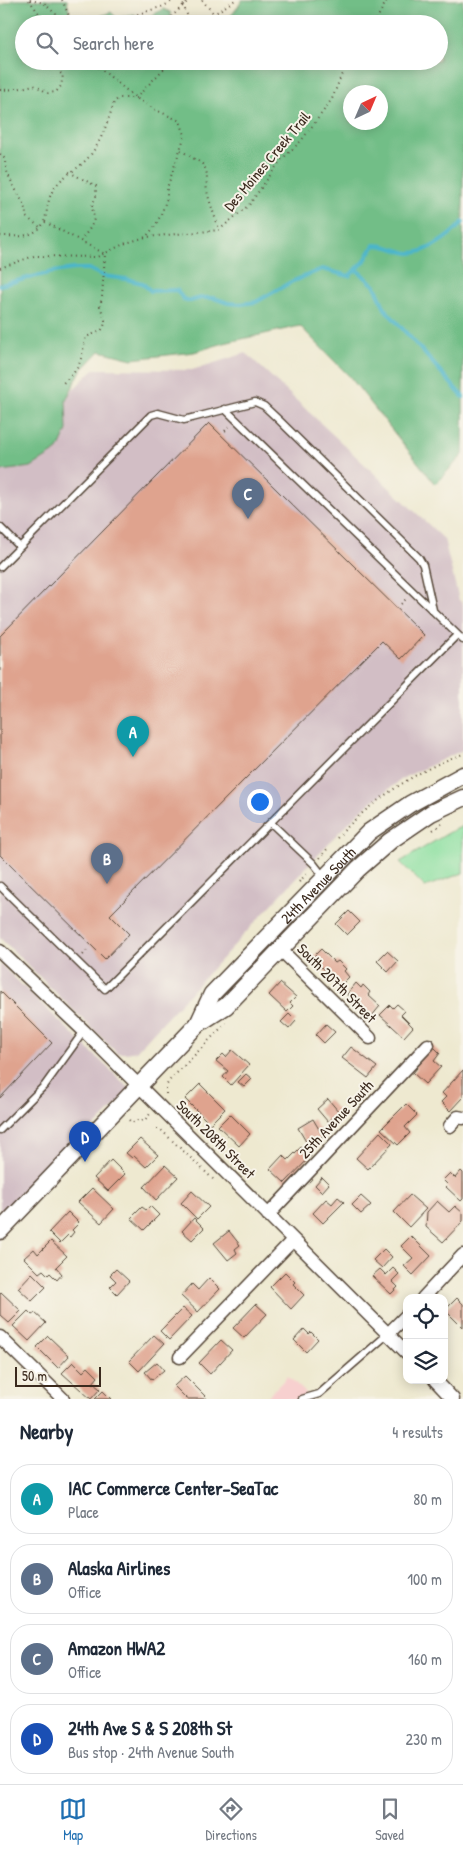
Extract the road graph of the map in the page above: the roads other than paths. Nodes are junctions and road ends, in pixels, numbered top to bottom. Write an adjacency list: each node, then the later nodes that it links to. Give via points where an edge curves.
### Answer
1 (225, 409): 3 (lane, via 184,420 158,413 146,418); 5 (lane); 5 (lane, via 255,402 280,421 419,558)
2 (0, 527): 3 (lane)
3 (20, 547): 4 (lane)
4 (0, 567)
5 (434, 610): 6 (lane)
6 (457, 634): 7 (lane); 10 (lane)
7 (463, 640)
8 (463, 775): 11 (street, 24th Avenue South, via 410,804 369,832)
9 (463, 798): 14 (street, 24th Avenue South, via 431,813 390,841 358,869)
10 (271, 822): 11 (lane); 12 (lane, via 105,989)
11 (324, 877): 15 (street, 24th Avenue South, via 212,994)
12 (0, 886)
13 (0, 950): 16 (street, South 208th Street)
14 (281, 950): 15 (street, 24th Avenue South, via 226,1006); 17 (street, South 207th Street)
15 (198, 1024): 19 (street, 24th Avenue South)
16 (84, 1031): 19 (street, South 208th Street); 22 (lane, via 45,1084)
17 (370, 1038)
18 (428, 1045): 23 (street, 25th Avenue South)
19 (139, 1086): 23 (street, South 208th Street); 24 (street, 24th Avenue South)
20 (463, 1118): 21 (street, via 458,1117)
21 (450, 1126)
22 (0, 1130)
23 (268, 1215): 25 (street, South 208th Street)
24 (0, 1231)
25 (293, 1240): 29 (street, South 208th Street); 32 (street)
26 (463, 1255): 27 (street)
27 (427, 1294)
28 (403, 1318): 29 (street)
29 (388, 1334): 31 (street, South 208th Street); 35 (lane, via 319,1394)
30 (0, 1337): 34 (street)
31 (403, 1348)
32 (180, 1357)
33 (438, 1384): 36 (street)
34 (63, 1399)
35 (302, 1399)
36 (453, 1399)

